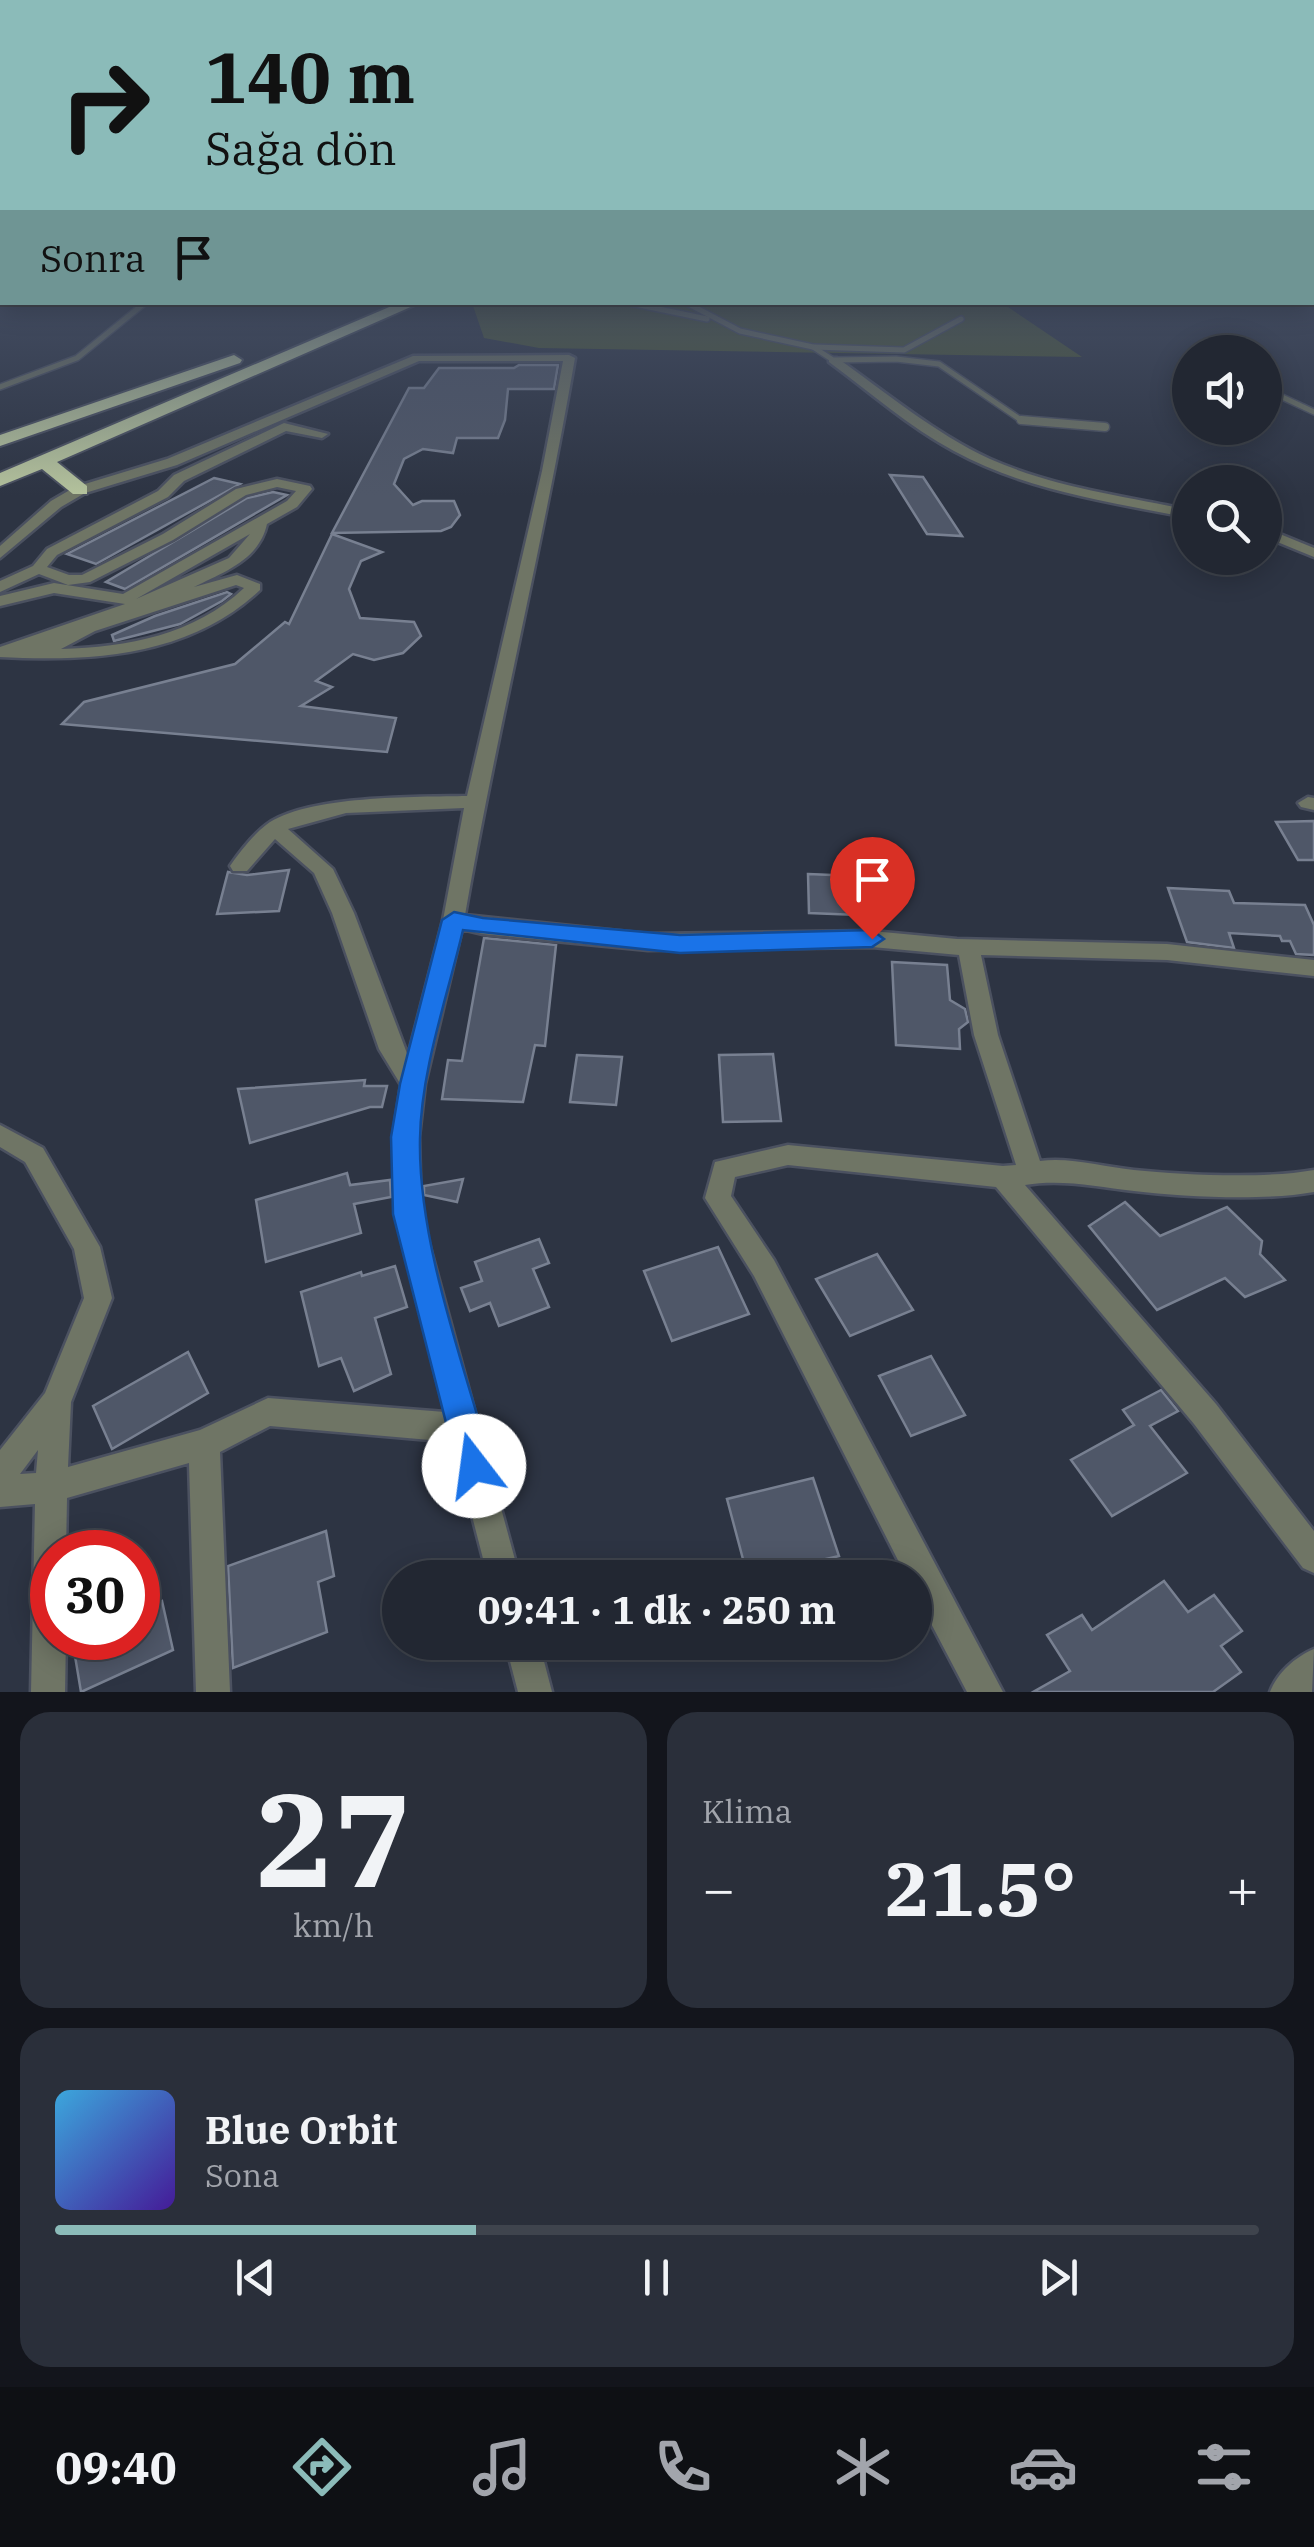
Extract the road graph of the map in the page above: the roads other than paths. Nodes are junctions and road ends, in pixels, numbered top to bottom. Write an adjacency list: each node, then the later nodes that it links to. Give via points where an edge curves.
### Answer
1 (101, 338): 9 (lane, via 76,358)
2 (290, 338): 14 (highway)
3 (297, 338): 16 (highway)
4 (332, 338): 15 (highway)
5 (769, 338): 7 (lane)
6 (926, 338): 7 (lane, via 904,350)
7 (813, 346): 8 (lane)
8 (833, 360): 12 (lane, via 930,361 1015,418); 19 (street, via 978,458 1060,487)
9 (0, 387)
10 (1282, 398): 11 (lane)
11 (1314, 412)
12 (1106, 427)
13 (322, 434): 24 (street, via 284,427 179,478 163,494 52,552)
14 (0, 441)
15 (44, 462): 17 (highway); 18 (highway)
16 (0, 463)
17 (0, 480)
18 (80, 490): 23 (street); 28 (street, via 172,462 416,358 569,358)
19 (1172, 510)
20 (260, 522): 24 (street, via 304,489 276,483 241,492 85,579); 26 (street, via 125,599 54,588); 27 (street, via 256,540 234,561 186,586 0,652)
21 (1282, 539): 22 (street)
22 (1314, 552)
23 (0, 554)
24 (38, 569): 25 (street)
25 (0, 587)
26 (0, 602)
27 (35, 654): 27 (street, via 130,649 197,626 241,604 255,587 237,580 187,591)
28 (475, 802): 29 (street, via 364,806 300,816); 31 (street)
29 (274, 828): 30 (street); 34 (street, via 323,870 391,1049)
30 (240, 866)
31 (454, 920): 32 (street, via 664,943 872,939); 34 (street)
32 (968, 947): 33 (street, via 1167,952); 36 (street)
33 (1314, 968)
34 (413, 1084): 39 (street, via 408,1214)
35 (0, 1136): 38 (street, via 34,1155 88,1247 98,1298)
36 (1017, 1175): 37 (street, via 1054,1170 1138,1181); 44 (street); 51 (street, via 788,1155 724,1169 718,1198 764,1268)
37 (1314, 1181)
38 (56, 1402): 41 (street); 42 (street)
39 (464, 1428): 40 (street, via 268,1412); 45 (street)
40 (204, 1444): 42 (street); 49 (street)
41 (0, 1475)
42 (50, 1488): 43 (street); 48 (street)
43 (0, 1492)
44 (1314, 1557)
45 (499, 1560)
46 (527, 1660): 50 (street)
47 (1314, 1666): 52 (street)
48 (48, 1692)
49 (213, 1692)
50 (535, 1692)
51 (986, 1692)
52 (1286, 1692)

